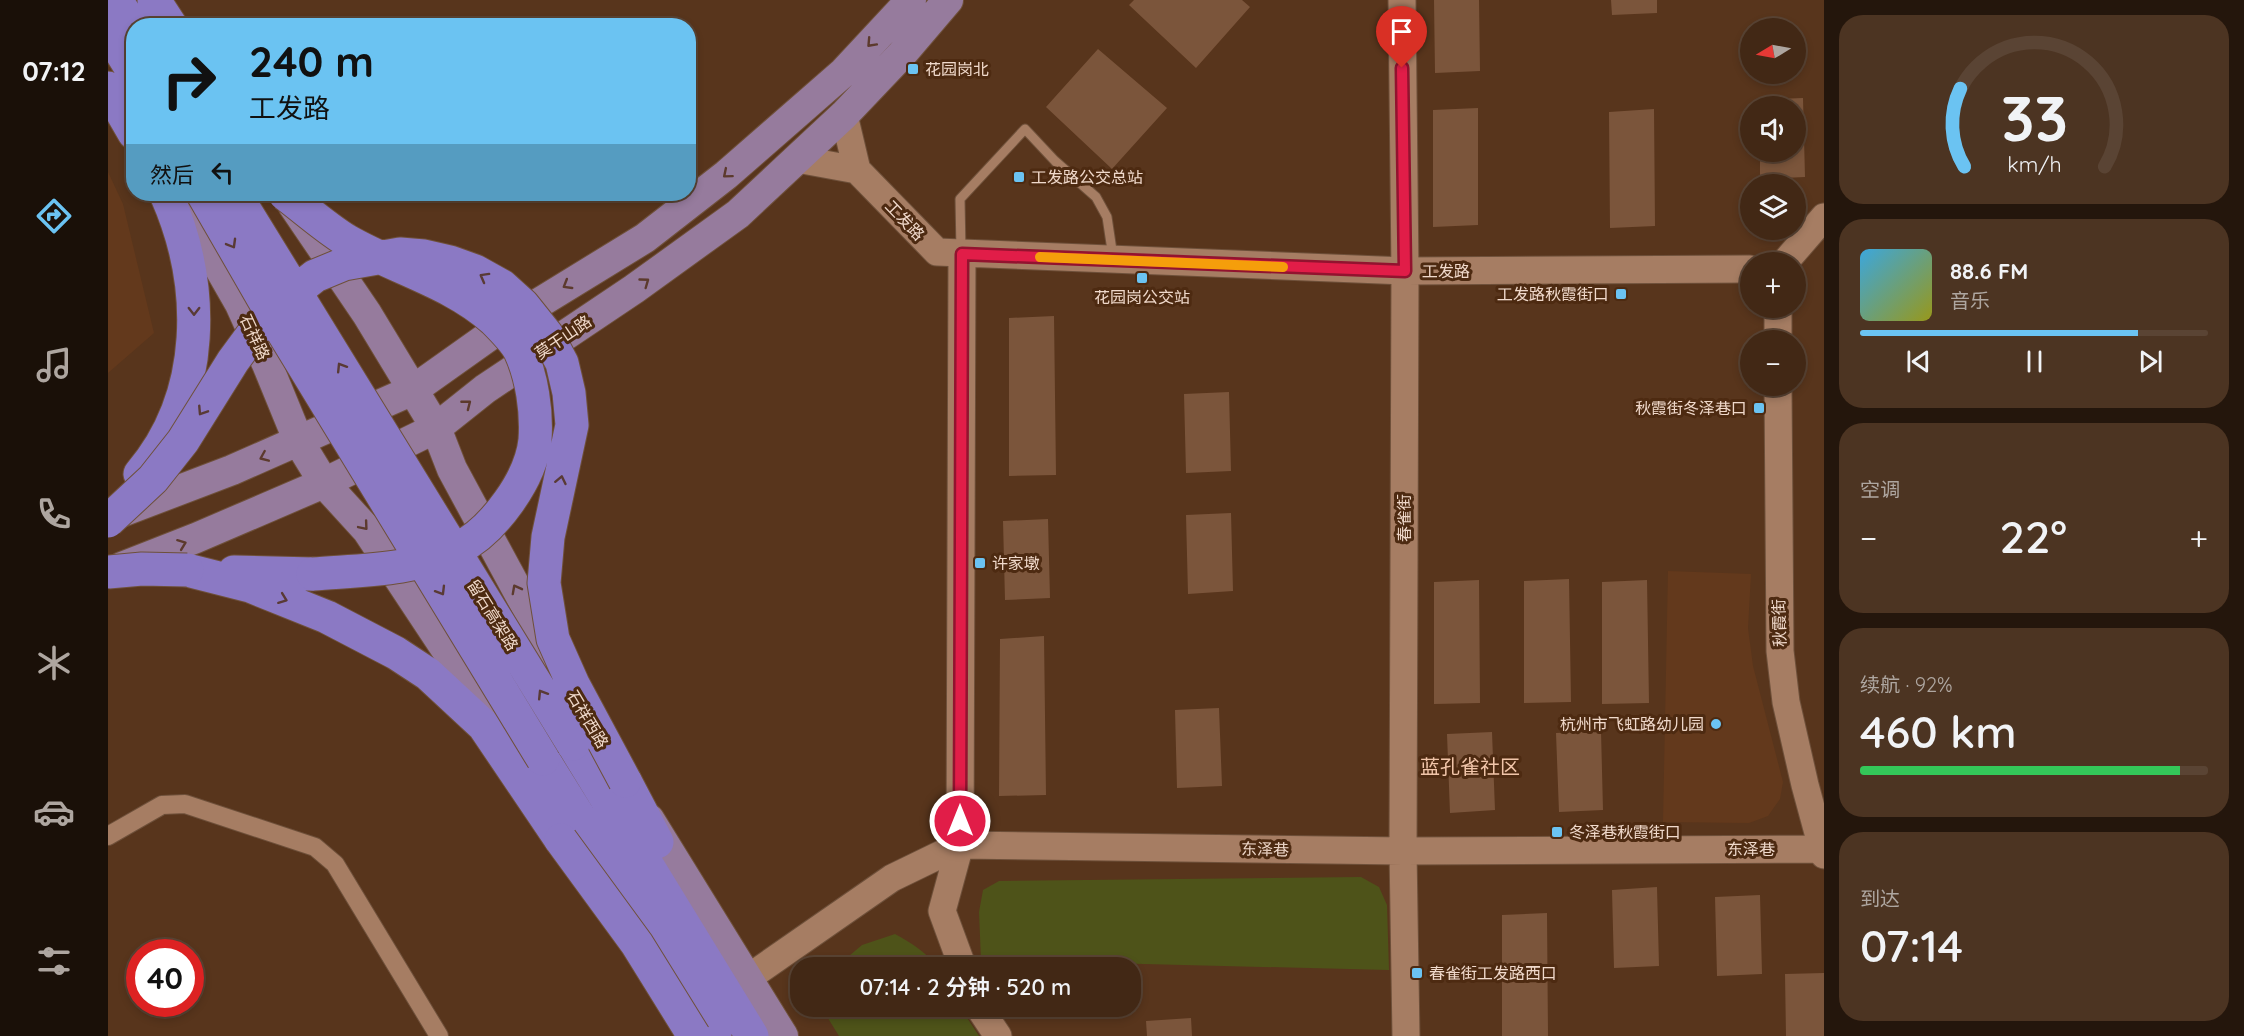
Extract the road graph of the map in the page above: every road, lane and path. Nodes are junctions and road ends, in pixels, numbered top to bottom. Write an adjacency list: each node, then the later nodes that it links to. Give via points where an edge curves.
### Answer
1 (111, 0): 10 (main road)
2 (116, 0): 10 (highway)
3 (154, 0): 8 (highway)
4 (167, 0): 9 (main road)
5 (910, 0): 18 (main road, one-way to 18, via 844,72)
6 (948, 0): 14 (main road, 莫干山路)
7 (1402, 0): 31 (street, 春雀街)
8 (166, 18)
9 (177, 18)
10 (122, 31)
11 (108, 71): 13 (main road)
12 (108, 88): 15 (highway)
13 (126, 102)
14 (844, 115): 16 (main road, 莫干山路); 17 (street)
15 (126, 118)
16 (797, 159): 17 (street); 34 (main road, 莫干山路, one-way to 16, via 485,389 738,214)
17 (857, 170): 28 (street, 工发路, via 937,252)
18 (696, 198)
19 (169, 201): 37 (highway, one-way to 37, via 184,238 194,290 190,365 175,414 159,448 142,473)
20 (181, 201): 35 (main road, 石祥路, via 240,304)
21 (207, 201): 50 (highway, 留石高架路, one-way to 50, bridge, via 290,344)
22 (239, 201): 52 (highway, 留石高架路, one-way to 22, bridge)
23 (290, 201): 32 (main road)
24 (294, 201): 39 (highway, bridge, via 346,240 458,295 493,320 519,349 531,385 535,441 530,461 506,505 485,529 461,547 438,557 406,566 313,574)
25 (693, 201): 32 (main road, one-way to 32, via 645,238 513,319)
26 (1824, 217): 27 (street)
27 (1794, 252)
28 (962, 254): 29 (street, 工发路); 29 (lane, via 960,199 1025,129 1096,197 1107,217); 42 (street)
29 (1113, 260): 31 (street, 工发路)
30 (1740, 269): 31 (street, 工发路)
31 (1405, 271): 43 (street, 春雀街)
32 (413, 390): 34 (main road, 石祥西路); 35 (main road)
33 (1778, 396): 44 (street, 秋霞街, via 1780,651 1786,702)
34 (436, 428): 36 (main road, 莫干山路); 46 (main road, 石祥西路, one-way to 34, via 580,707 452,469)
35 (298, 442): 36 (main road, 石祥路); 38 (main road, one-way to 38)
36 (324, 483): 40 (main road, 莫干山路, one-way to 36); 49 (main road, one-way to 49, via 367,530 413,598)
37 (108, 504)
38 (108, 519): 52 (highway, one-way to 38, bridge, via 703,927 573,684 553,639 544,584 548,537 572,425 569,393 562,363 548,335 502,286 475,271 424,255 400,254 344,264 315,276 258,327 183,441 153,479)
39 (187, 570): 40 (highway, bridge); 49 (highway, one-way to 49, bridge, via 250,586 327,617 396,653 428,674 469,710 496,742 561,840 638,944)
40 (108, 573)
41 (108, 836): 48 (street, via 162,805 185,804 315,847 334,864)
42 (960, 845): 43 (street, 东泽巷); 45 (street, via 942,911); 46 (street, 东泽巷, via 892,878)
43 (1403, 850): 44 (street, 东泽巷); 55 (street, 春雀街)
44 (1822, 852)
45 (959, 957)
46 (748, 978): 53 (main road, 石祥西路)
47 (985, 1017): 54 (street)
48 (439, 1036)
49 (693, 1036)
50 (715, 1036)
51 (726, 1036): 52 (main road, via 558,744)
52 (752, 1036)
53 (783, 1036)
54 (998, 1036)
55 (1406, 1036)

